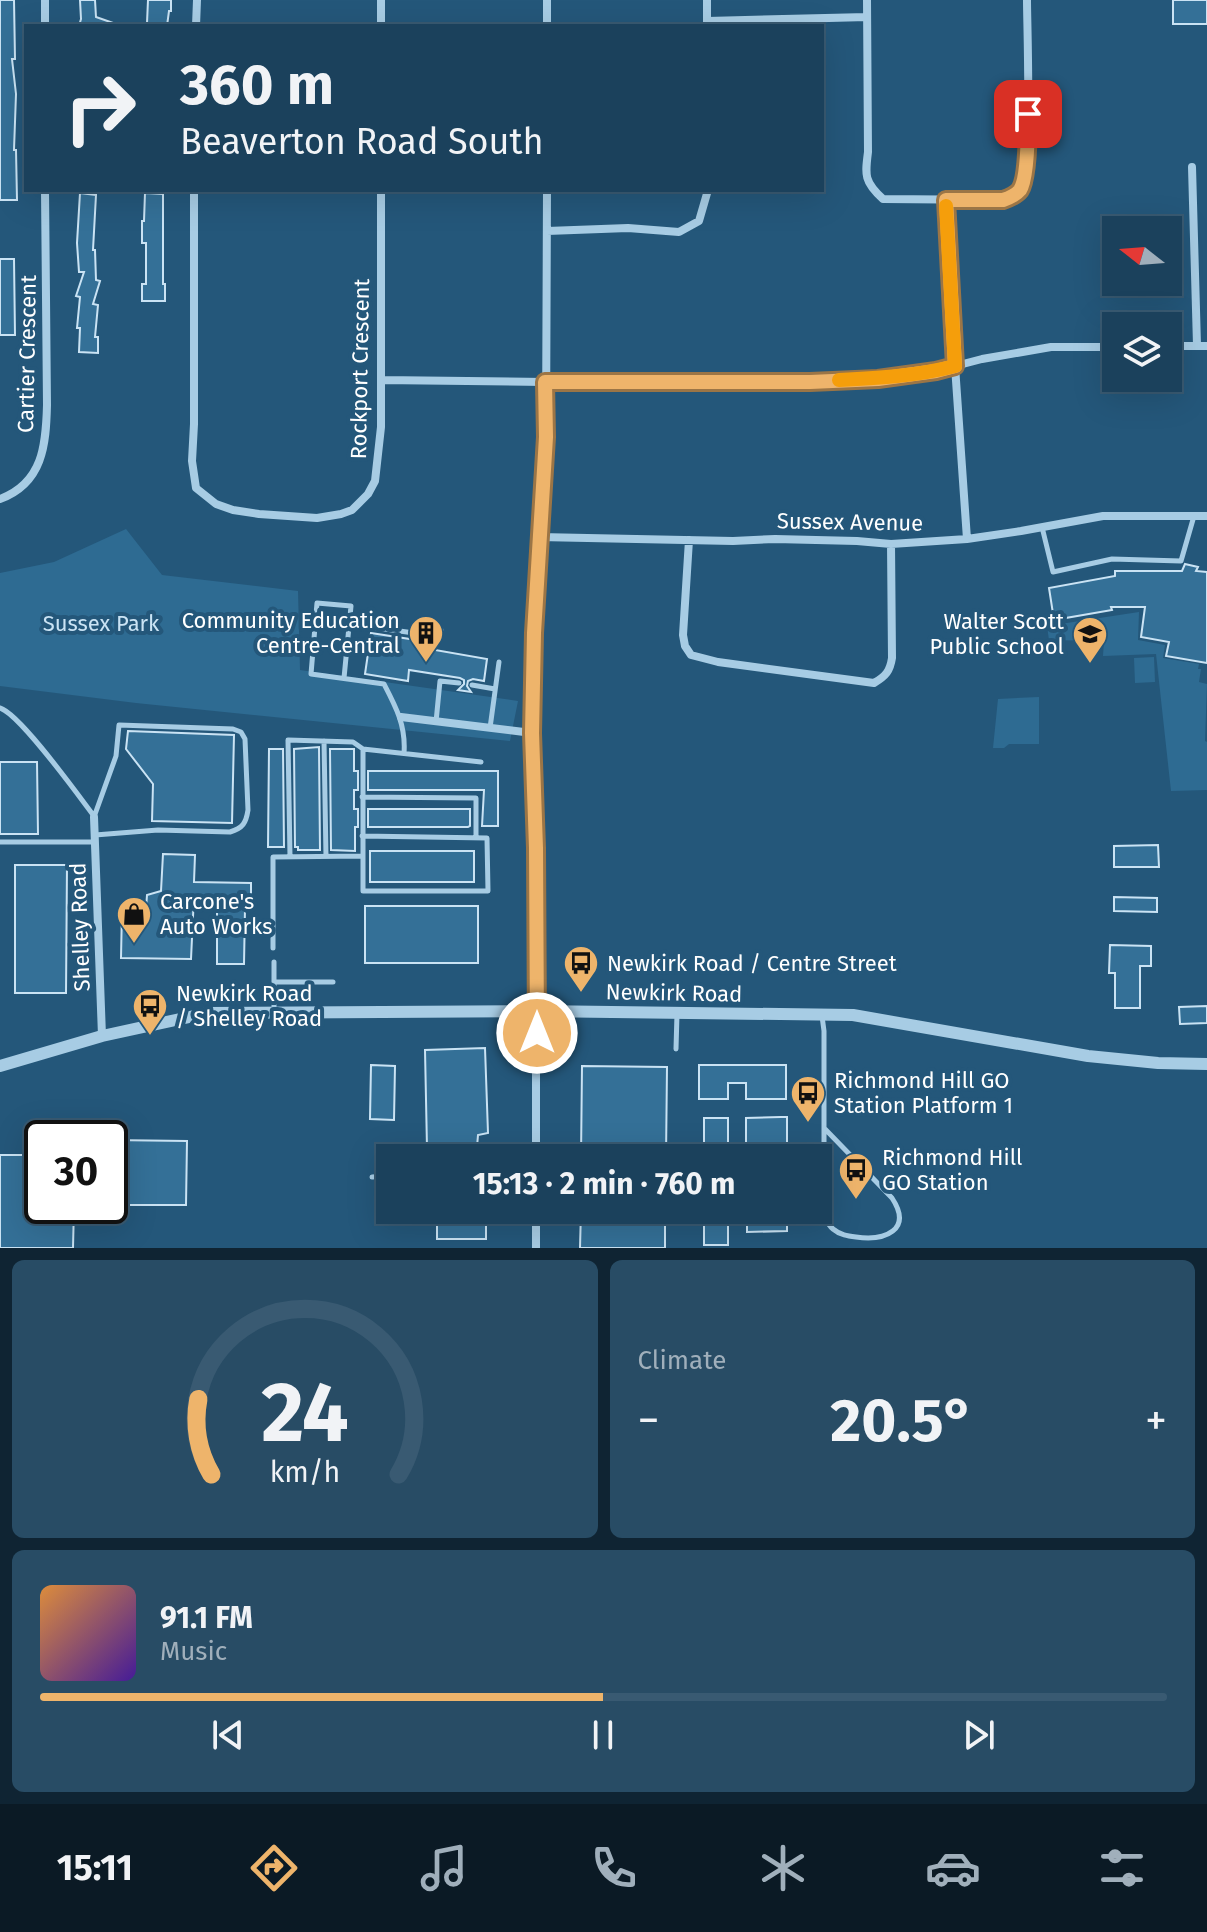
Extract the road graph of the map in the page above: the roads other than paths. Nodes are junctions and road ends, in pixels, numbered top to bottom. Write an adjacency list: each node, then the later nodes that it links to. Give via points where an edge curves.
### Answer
1 (45, 0): 10 (street)
2 (197, 0): 11 (street)
3 (381, 0): 12 (street)
4 (547, 0): 13 (street)
5 (707, 0): 9 (street)
6 (867, 0): 8 (street)
7 (1027, 0): 20 (street, via 1028,142 1020,190 1003,200)
8 (867, 17): 9 (street); 20 (street, via 865,176 883,199)
9 (707, 23)
10 (45, 24)
11 (196, 24)
12 (381, 24)
13 (547, 24)
14 (1192, 167): 22 (street)
15 (45, 192): 27 (street, Cartier Crescent, via 46,439 35,472 17,492)
16 (194, 192): 25 (street, Rockport Crescent, via 196,488 216,504 259,514 317,518 352,510 375,481)
17 (381, 192): 25 (street, Rockport Crescent)
18 (547, 192): 21 (street)
19 (707, 192): 21 (street, via 699,221 679,232)
20 (946, 200): 24 (street)
21 (547, 231): 26 (street)
22 (1202, 346)
23 (1102, 347): 24 (street, via 1051,347)
24 (955, 366): 26 (street, via 878,379 810,382); 32 (street)
25 (381, 380): 26 (street)
26 (545, 382): 31 (street)
27 (0, 499)
28 (1194, 516): 29 (street, Sussex Avenue); 30 (street, Sussex Avenue, via 1103,516); 30 (lane, via 1181,561 1112,559 1053,572)
29 (1207, 516)
30 (1042, 527): 32 (street, Sussex Avenue)
31 (539, 537): 33 (street, Sussex Avenue); 46 (street)
32 (967, 539): 34 (street, Sussex Avenue)
33 (689, 540): 34 (street, Sussex Avenue); 34 (street, via 683,635 691,655 874,683 890,670 892,658)
34 (891, 544)
35 (349, 624): 36 (lane, via 414,633); 38 (lane); 38 (lane, via 351,606 317,603 311,674)
36 (441, 630)
37 (499, 662): 41 (lane)
38 (344, 678): 43 (lane, via 384,684)
39 (459, 683): 44 (lane, via 440,681)
40 (472, 685): 41 (lane)
41 (495, 689): 45 (lane)
42 (0, 708): 52 (lane, via 27,732)
43 (401, 717): 44 (street); 49 (lane)
44 (436, 722): 45 (street)
45 (490, 729): 46 (street)
46 (532, 733): 64 (street)
47 (324, 741): 48 (lane, via 353,742); 57 (lane, via 288,740); 58 (lane)
48 (363, 749): 49 (lane); 51 (lane)
49 (404, 753): 50 (lane)
50 (481, 762)
51 (362, 797): 53 (lane); 54 (lane, via 476,798)
52 (94, 817): 55 (street, Shelley Road); 55 (lane, via 116,756 119,725 233,729 245,739 248,810 240,829 158,830)
53 (362, 836): 54 (lane); 59 (lane)
54 (476, 838): 59 (lane, via 487,838 488,891 363,891)
55 (96, 839): 56 (lane); 68 (street, Shelley Road)
56 (0, 842)
57 (290, 856): 58 (lane); 60 (lane, via 273,857)
58 (326, 856): 59 (lane)
59 (363, 856)
60 (273, 948)
61 (274, 962): 62 (lane)
62 (274, 982): 63 (lane); 65 (lane)
63 (333, 982)
64 (536, 1011): 65 (street, Newkirk Road); 66 (street, Newkirk Road); 73 (street)
65 (274, 1012): 68 (street, Newkirk Road, via 208,1013)
66 (677, 1013): 67 (street, Newkirk Road); 69 (lane)
67 (822, 1015): 70 (street, Newkirk Road, via 853,1015 1088,1056); 72 (lane)
68 (102, 1036): 71 (street, Newkirk Road)
69 (676, 1049)
70 (1207, 1064)
71 (0, 1066)
72 (825, 1129): 72 (lane, via 826,1221 845,1235 887,1236 900,1216 897,1205)
73 (536, 1144)
74 (372, 1177): 75 (lane)
75 (376, 1177)
76 (536, 1224): 77 (street)
77 (536, 1248)

